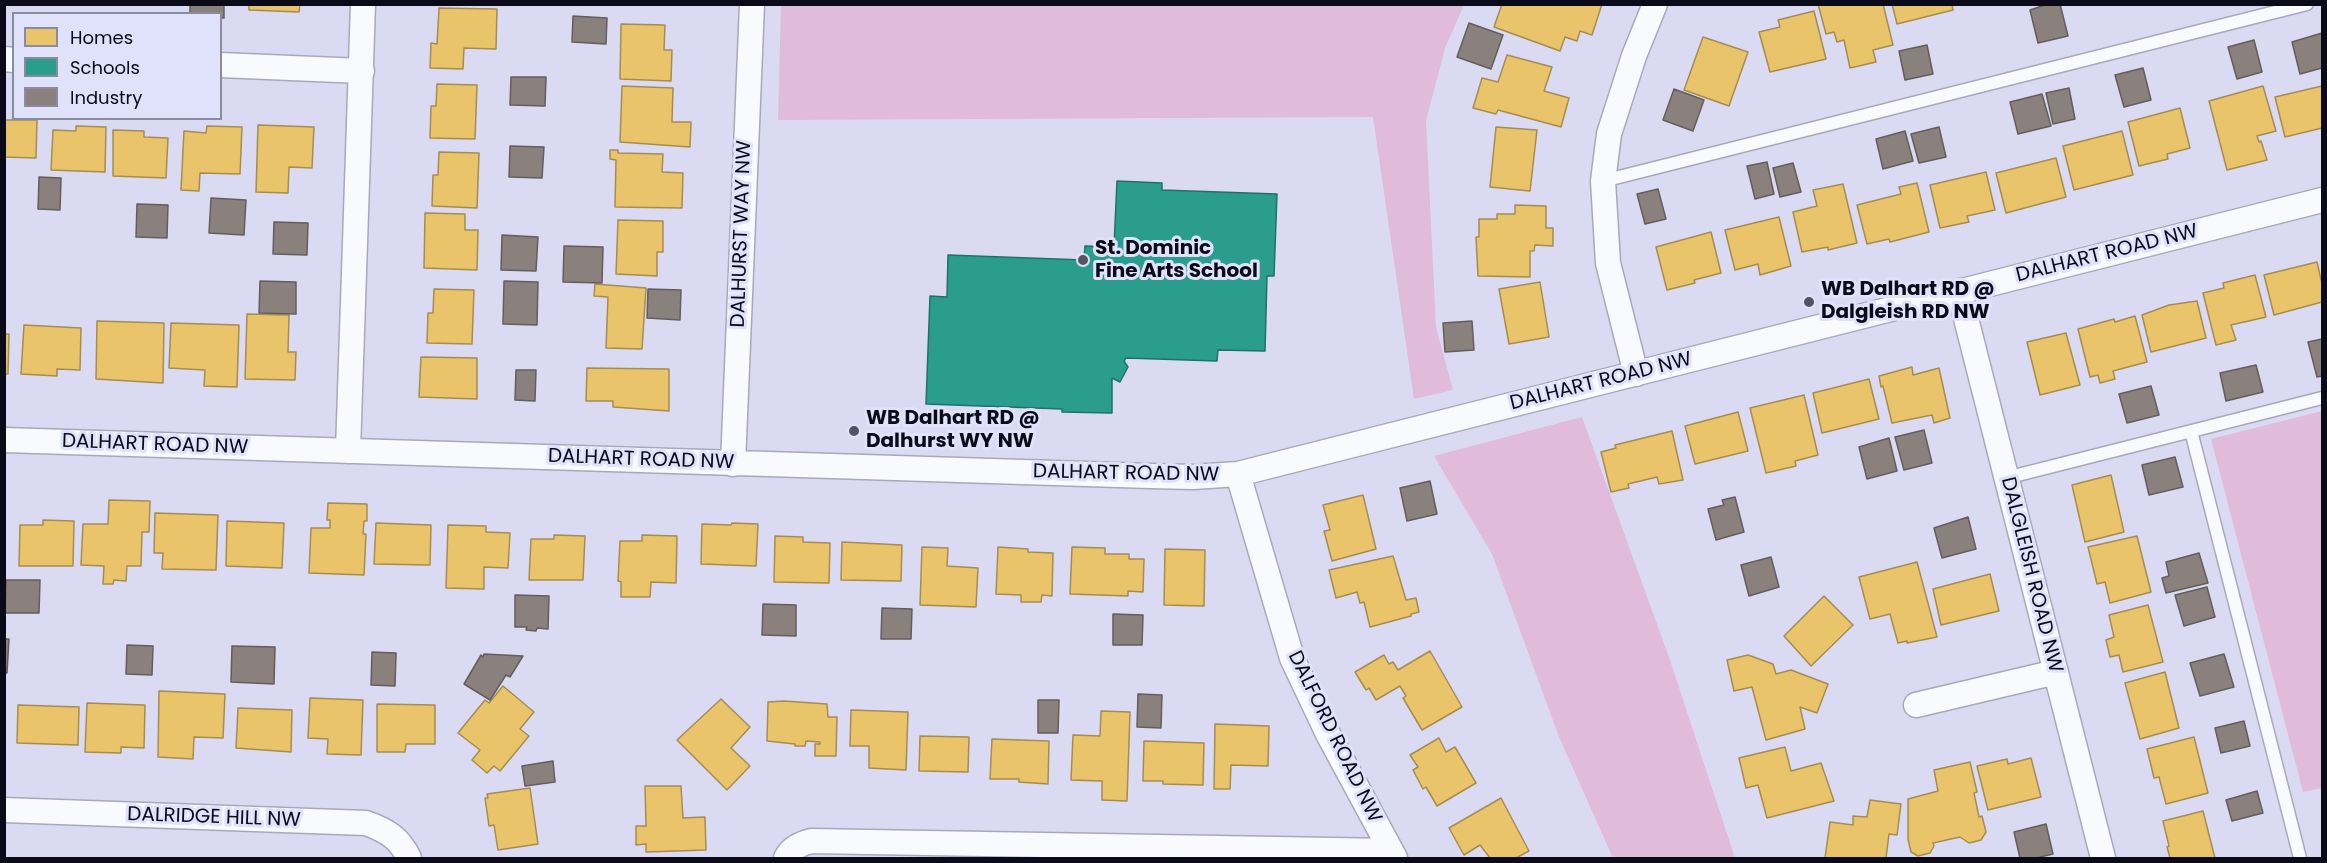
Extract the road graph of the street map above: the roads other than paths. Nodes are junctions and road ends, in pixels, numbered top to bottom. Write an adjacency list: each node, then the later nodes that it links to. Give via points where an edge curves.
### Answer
1 (363, 4): 6 (street)
2 (752, 4): 15 (street, DALHURST WAY NW)
3 (1655, 4): 7 (street, via 1609,134)
4 (2307, 4): 7 (lane)
5 (222, 65): 6 (street)
6 (362, 71): 14 (street)
7 (1603, 181): 10 (street, via 1608,262)
8 (2322, 200): 9 (street, DALHART ROAD NW)
9 (1959, 291): 10 (street, DALHART ROAD NW); 17 (street, DALGLEISH ROAD NW)
10 (1636, 374): 16 (street, DALHART ROAD NW)
11 (2322, 398): 12 (lane)
12 (2191, 431): 17 (lane); 25 (lane)
13 (4, 441): 14 (street, DALHART ROAD NW)
14 (348, 451): 15 (street, DALHART ROAD NW)
15 (733, 464): 16 (street, DALHART ROAD NW, via 1150,477)
16 (1238, 474): 21 (street, DALFORD ROAD NW, via 1292,658)
17 (2006, 478): 18 (street, DALGLEISH ROAD NW)
18 (2056, 672): 19 (street); 24 (street, DALGLEISH ROAD NW)
19 (1916, 705)
20 (4, 810): 22 (street, DALRIDGE HILL NW, via 366,823 386,830)
21 (1393, 855): 23 (street, via 811,841 792,850)
22 (409, 858)
23 (786, 858)
24 (2103, 858)
25 (2300, 858)

